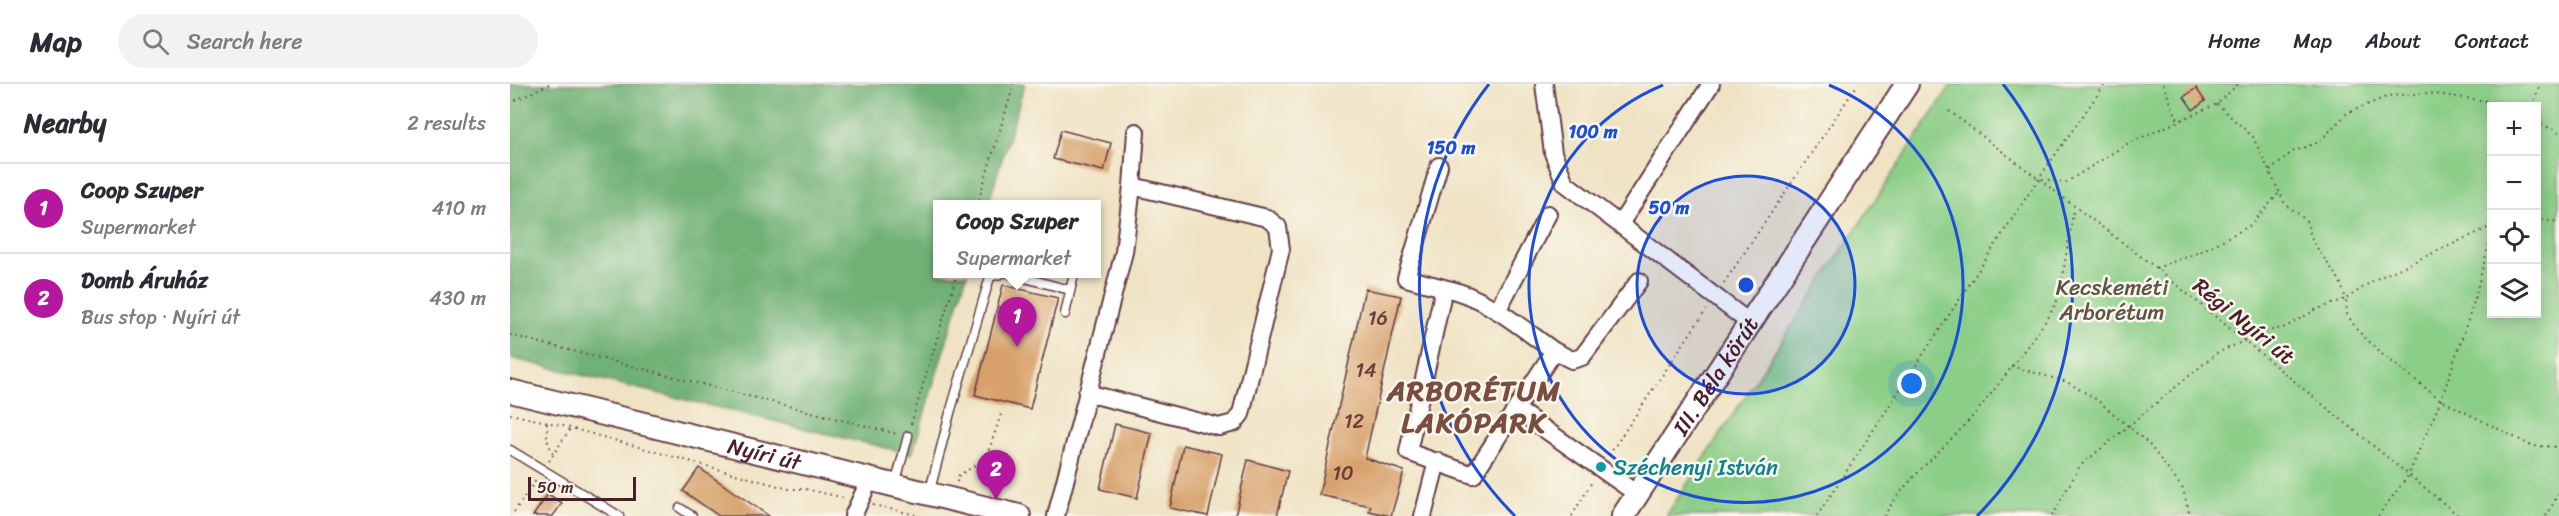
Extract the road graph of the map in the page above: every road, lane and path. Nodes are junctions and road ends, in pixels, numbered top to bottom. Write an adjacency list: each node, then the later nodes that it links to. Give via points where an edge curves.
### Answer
1 (549, 84): 13 (path)
2 (1014, 84): 25 (path)
3 (1544, 84): 30 (street, via 1553,153 1561,177)
4 (1711, 84): 30 (street)
5 (1858, 84): 41 (path)
6 (1907, 84): 45 (street, III. Béla körút)
7 (2105, 84): 22 (path)
8 (2163, 84): 16 (path)
9 (2238, 84): 14 (path)
10 (2540, 84): 12 (path)
11 (2490, 102): 21 (path, via 2428,93 2389,96 2347,113 2319,142 2292,152)
12 (2534, 102)
13 (510, 103)
14 (2217, 105): 16 (path); 21 (path, via 2253,137)
15 (1949, 111): 22 (path, Régi Nyíri út)
16 (2178, 120): 22 (path, via 2127,144 2065,183)
17 (2541, 124): 19 (path)
18 (1136, 132): 23 (street)
19 (2559, 132)
20 (1439, 166): 39 (street, via 1406,278)
21 (2270, 171): 24 (path)
22 (2040, 178): 26 (path, Régi Nyíri út); 80 (path)
23 (1132, 186): 51 (street, via 1124,252); 51 (street, via 1267,218 1280,231 1281,249 1241,414 1234,423 1219,427)
24 (2280, 193): 33 (path, via 2251,225 2200,252); 42 (path, via 2285,204 2306,220 2313,242 2340,281)
25 (978, 200)
26 (2074, 206): 33 (path, Régi Nyíri út); 49 (path, via 2059,297 2049,318)
27 (1548, 214): 43 (street)
28 (2541, 220): 29 (path)
29 (2559, 222)
30 (1620, 224): 41 (street)
31 (2487, 228): 42 (path, via 2374,280)
32 (2487, 251): 52 (path)
33 (2156, 268): 47 (path, Régi Nyíri út)
34 (955, 278): 58 (path)
35 (990, 278): 69 (lane, via 950,413)
36 (1028, 278): 40 (lane)
37 (1073, 278): 40 (lane)
38 (1639, 282): 48 (street, via 1582,357 1572,360)
39 (1444, 288): 43 (street, via 1462,292); 62 (street, via 1408,452)
40 (1070, 290): 44 (lane)
41 (1715, 297): 45 (street); 63 (path)
42 (2346, 299): 47 (path, via 2315,310 2286,327); 52 (path, via 2348,314 2357,330)
43 (1497, 311): 48 (street)
44 (1065, 314)
45 (1750, 323): 68 (street, III. Béla körút)
46 (510, 335): 58 (path)
47 (2244, 341): 57 (path, via 2217,353); 64 (path, Régi Nyíri út)
48 (1554, 351): 53 (street)
49 (2012, 366): 57 (path, via 2067,382 2096,399); 81 (path, via 1961,429 1911,479)
50 (510, 391): 65 (street, Nyíri út)
51 (1087, 393): 76 (street)
52 (2441, 400): 59 (path, via 2532,446); 64 (path)
53 (1516, 409): 62 (street, via 1473,474); 63 (street)
54 (510, 414): 56 (path)
55 (1001, 414): 69 (path, via 986,459 959,474)
56 (547, 422): 61 (path, via 547,439); 71 (path, via 789,489 820,492)
57 (2126, 426): 82 (path, via 2080,466); 83 (path, via 2148,443 2183,489)
58 (908, 436): 66 (lane)
59 (2559, 447)
60 (510, 450): 72 (lane)
61 (553, 455)
62 (1437, 461): 77 (street)
63 (1600, 468): 68 (street); 78 (path)
64 (2408, 476): 84 (path); 85 (path, Régi Nyíri út)
65 (870, 479): 66 (street, Nyíri út); 71 (street)
66 (895, 486): 69 (street, Nyíri út)
67 (2559, 493): 86 (path)
68 (1637, 494): 79 (street, III. Béla körút)
69 (940, 497): 75 (street, Nyíri út)
70 (680, 508): 73 (lane)
71 (857, 509): 74 (path)
72 (619, 516)
73 (692, 516)
74 (920, 516)
75 (1019, 516)
76 (1056, 516)
77 (1423, 516)
78 (1572, 516)
79 (1623, 516)
80 (1817, 516)
81 (1884, 516)
82 (2052, 516)
83 (2190, 516)
84 (2378, 516)
85 (2459, 516)
86 (2546, 516)

